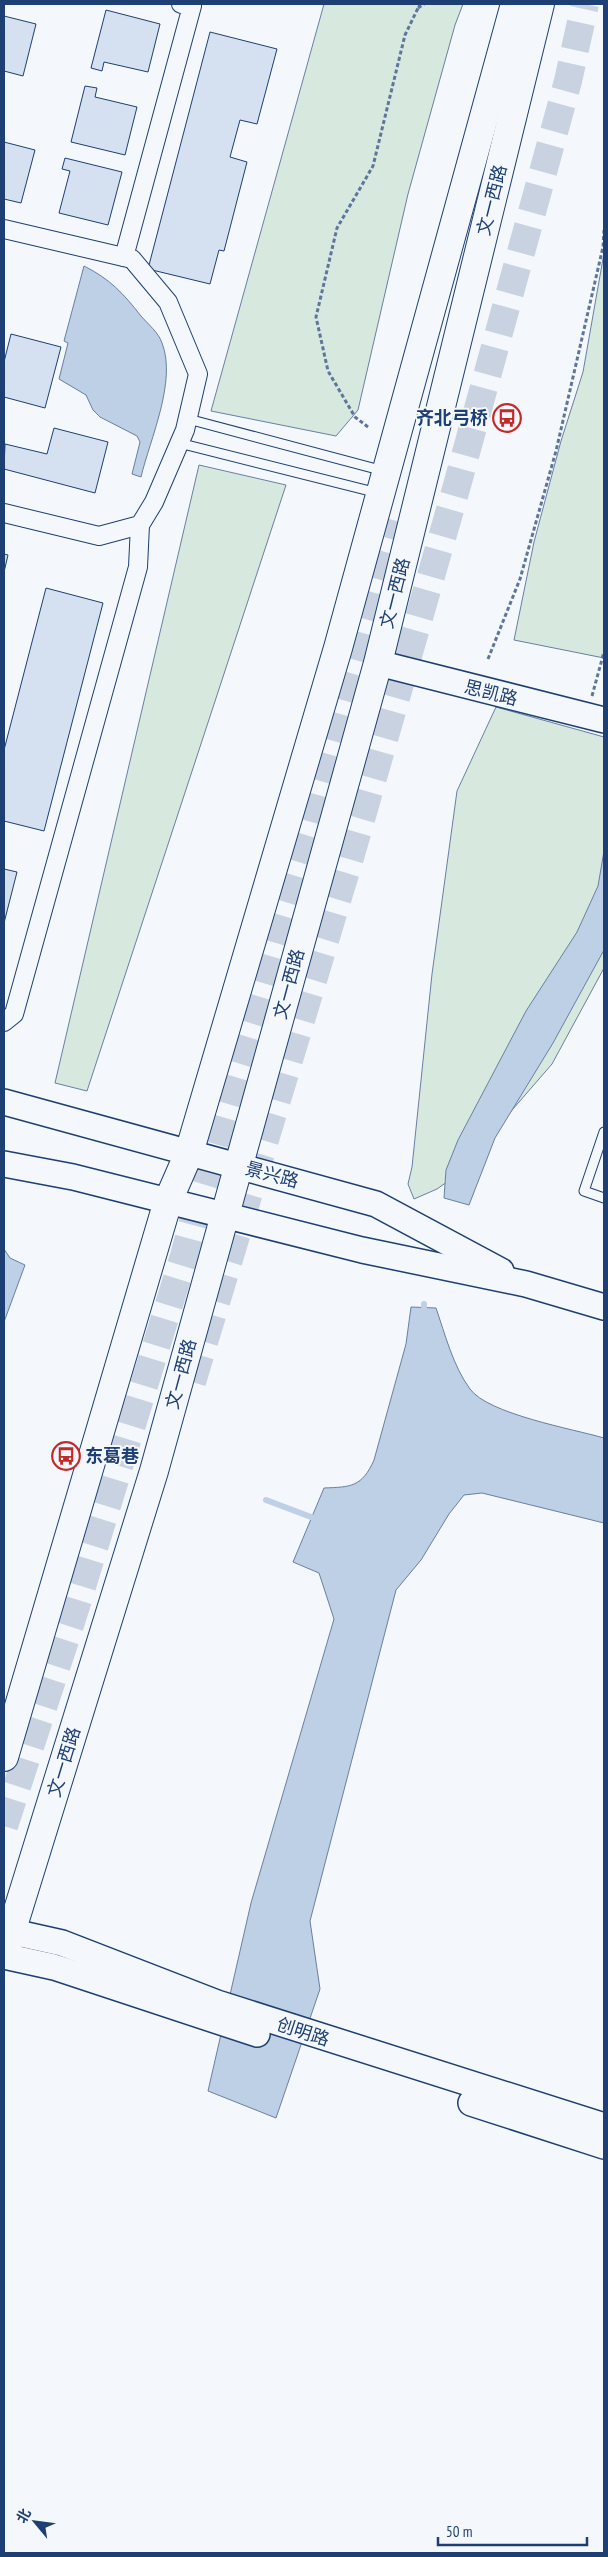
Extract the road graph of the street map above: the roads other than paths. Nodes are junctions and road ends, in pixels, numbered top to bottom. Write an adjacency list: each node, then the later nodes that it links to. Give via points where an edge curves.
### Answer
1 (181, 4): 5 (street, via 192,6)
2 (515, 4): 8 (main road, 文一西路)
3 (540, 4): 11 (main road, 文一西路)
4 (4, 229): 5 (street)
5 (124, 258): 6 (street, via 132,259 168,302 198,374)
6 (188, 419): 7 (street); 8 (lane)
7 (179, 443): 8 (lane); 10 (street, via 154,502)
8 (383, 483): 18 (main road, 文一西路)
9 (4, 513): 10 (street, via 99,536)
10 (140, 525): 13 (street, via 135,577 14,1014)
11 (378, 663): 12 (street, 思凯路); 21 (main road, 文一西路)
12 (596, 718)
13 (4, 1022)
14 (4, 1102): 16 (street, 景兴路)
15 (4, 1114): 16 (street)
16 (81, 1123): 18 (street, 景兴路)
17 (604, 1132): 23 (lane, via 584,1191)
18 (189, 1153): 21 (street, 景兴路); 24 (main road, 文一西路)
19 (4, 1155): 22 (street)
20 (4, 1164): 22 (street, 景兴路)
21 (238, 1166): 25 (main road, 文一西路); 26 (street, 景兴路, via 376,1204)
22 (73, 1177): 24 (street, 景兴路)
23 (604, 1198)
24 (168, 1201): 25 (street, 景兴路); 28 (main road, 文一西路)
25 (225, 1215): 26 (street, 景兴路, via 362,1250); 29 (main road, 文一西路, via 154,1471)
26 (526, 1284): 27 (street, 景兴路)
27 (604, 1306)
28 (4, 1757)
29 (5, 1943): 30 (street, 创明路, via 62,1943 208,2010)
30 (323, 2046): 31 (street, 创明路); 32 (street, 创明路)
31 (604, 2126)
32 (604, 2146)

